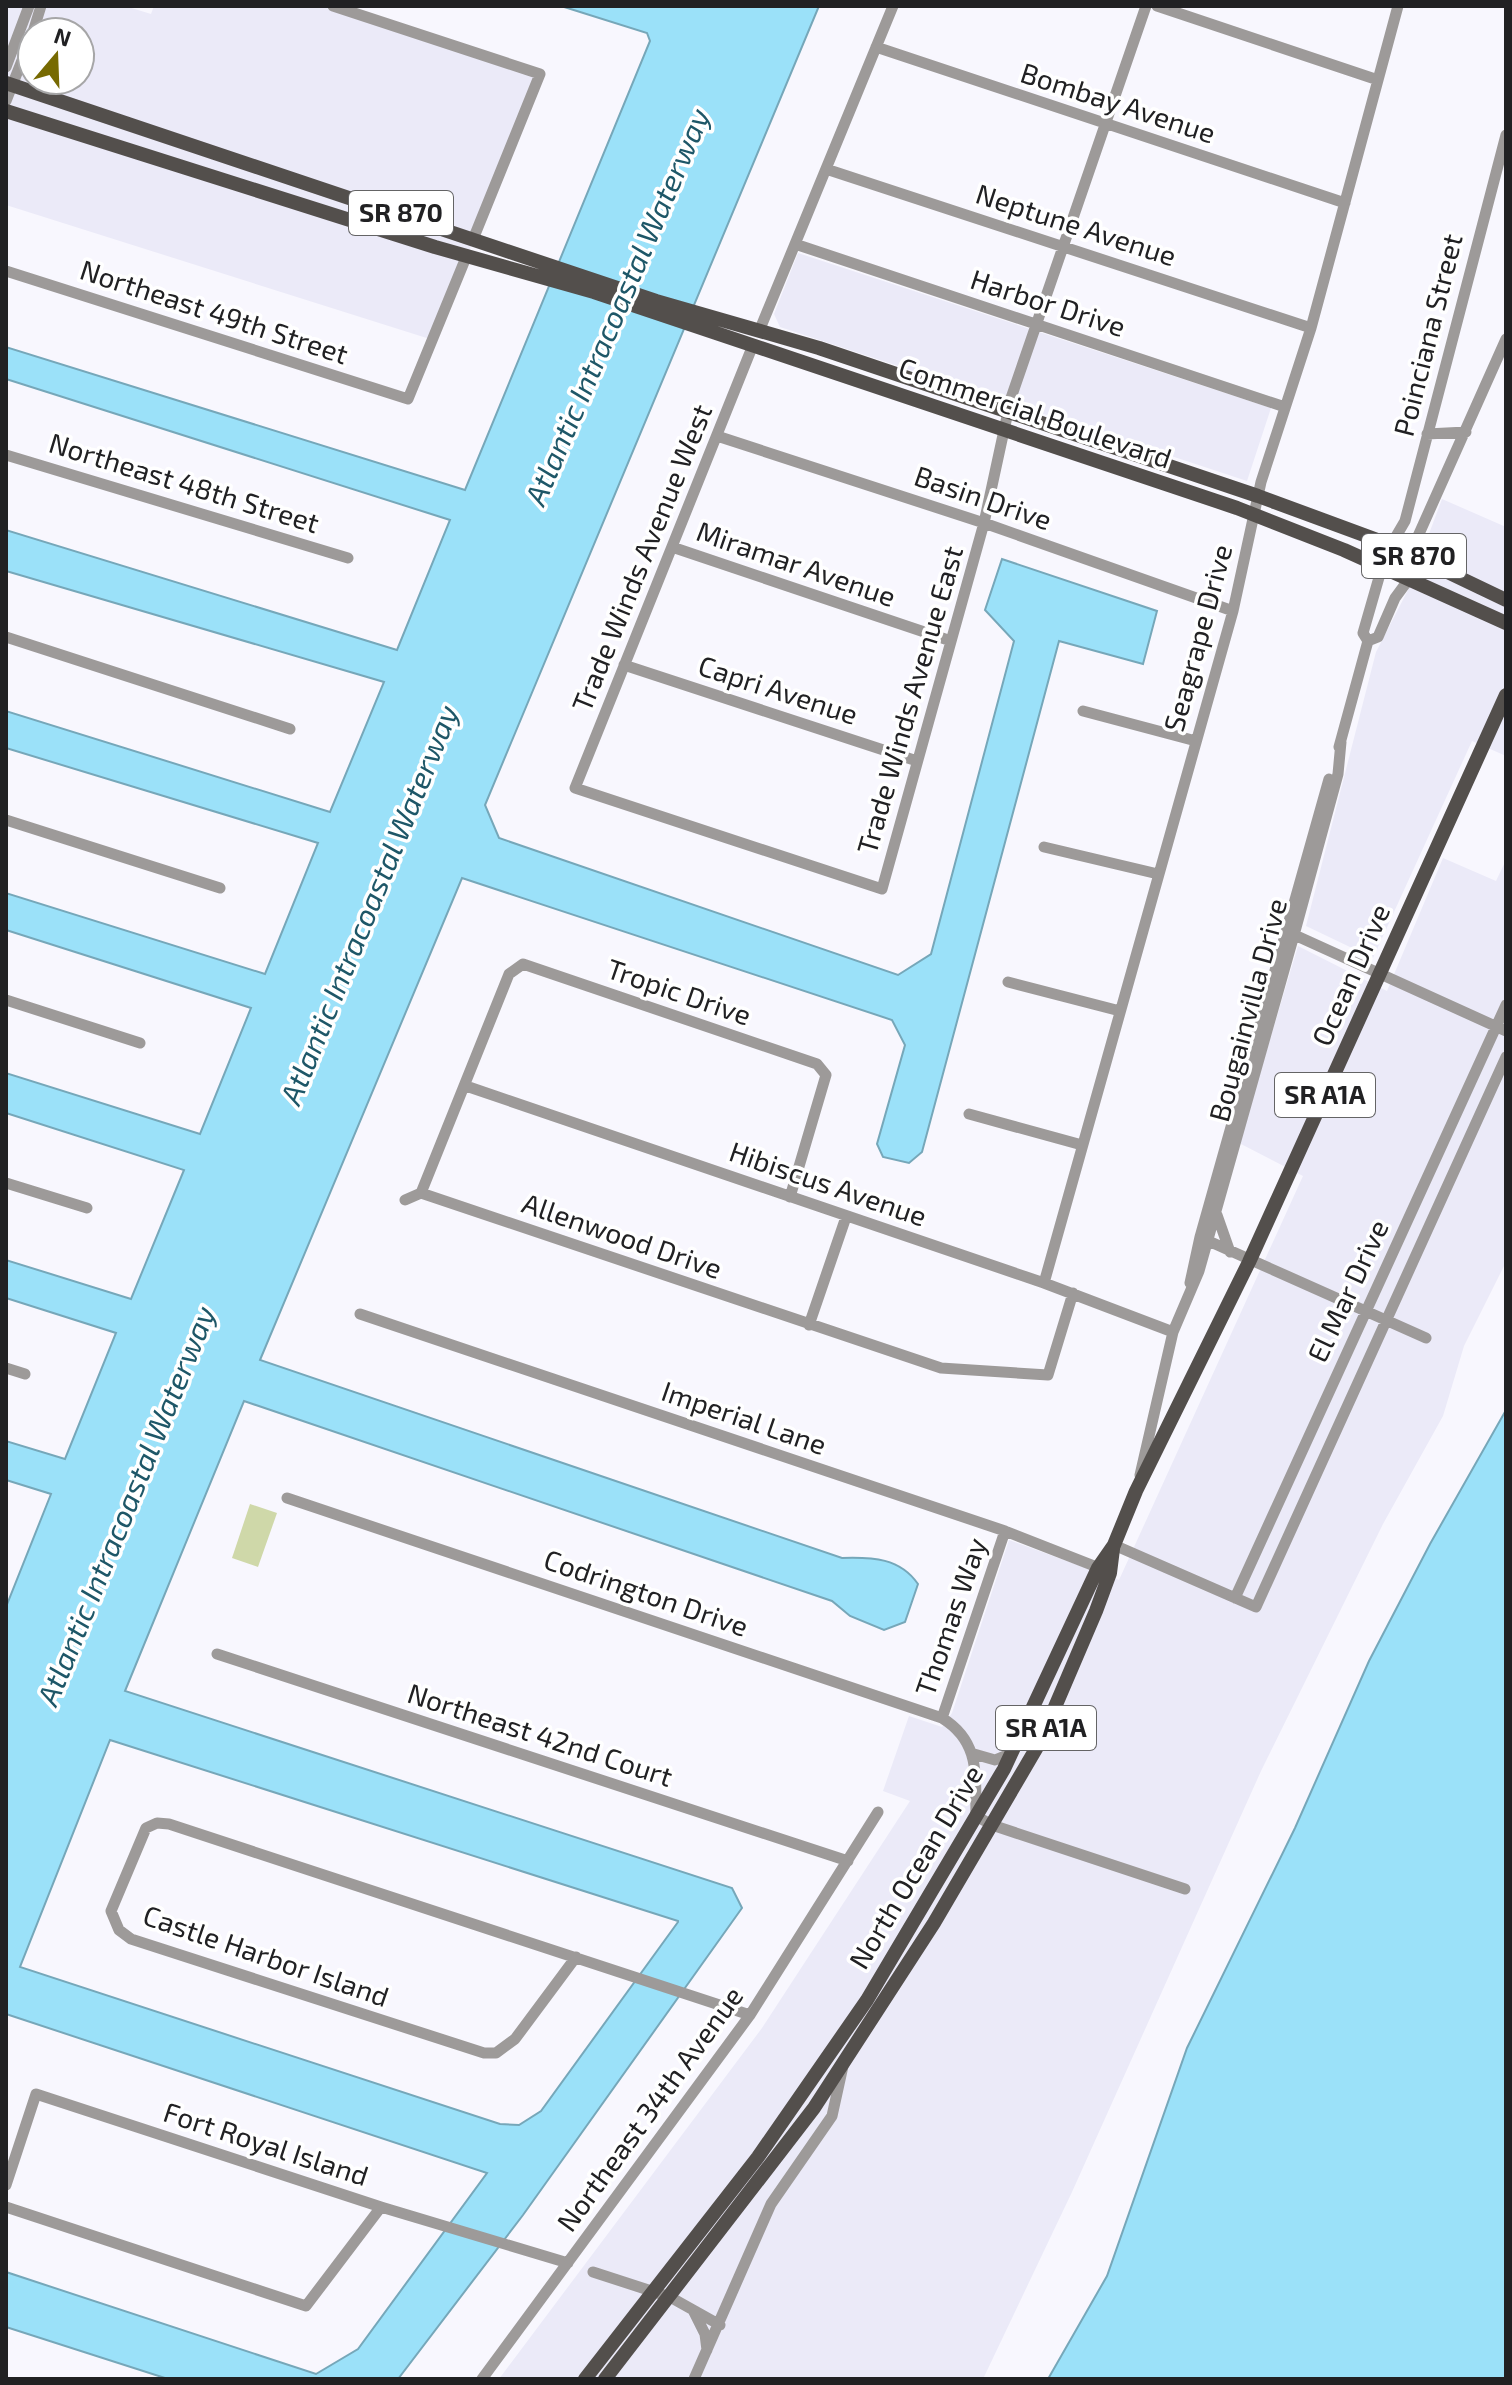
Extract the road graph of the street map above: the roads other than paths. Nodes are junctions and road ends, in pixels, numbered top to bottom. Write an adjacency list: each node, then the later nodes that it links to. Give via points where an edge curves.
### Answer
1 (29, 6): 8 (street)
2 (333, 6): 21 (street, via 540,74)
3 (893, 6): 7 (street)
4 (1146, 6): 13 (street)
5 (1157, 6): 9 (street)
6 (1398, 6): 9 (street, Seagrape Drive)
7 (876, 47): 13 (street, Bombay Avenue); 17 (street)
8 (6, 67)
9 (1378, 80): 20 (street, Seagrape Drive)
10 (9, 84): 11 (street); 15 (main road, SR 870)
11 (6, 101)
12 (6, 111): 18 (main road, SR 870)
13 (1104, 125): 20 (street, Bombay Avenue); 23 (street)
14 (1506, 135): 40 (street, Poinciana Street)
15 (239, 160): 16 (main road, SR 870); 18 (main road, via 225,171)
16 (261, 167): 19 (main road); 21 (main road, SR 870)
17 (826, 169): 22 (street); 23 (street, Neptune Avenue)
18 (205, 173): 19 (main road, SR 870)
19 (234, 181): 24 (main road, SR 870)
20 (1345, 203): 30 (street, Seagrape Drive)
21 (474, 237): 24 (main road, via 468,243); 26 (main road, SR 870)
22 (795, 244): 29 (street, Harbor Drive); 31 (street)
23 (1063, 246): 29 (street); 30 (street, Neptune Avenue)
24 (435, 247): 25 (main road, SR 870)
25 (467, 255): 26 (main road, SR 870); 27 (street, Northeast 49th Street, via 408,399)
26 (540, 269): 28 (main road, Commercial Boulevard / SR 870)
27 (6, 271)
28 (701, 321): 31 (main road, Commercial Boulevard / SR 870); 34 (main road, Commercial Boulevard / SR 870)
29 (1036, 324): 35 (street, Harbor Drive); 36 (street, Trade Winds Avenue East)
30 (1311, 328): 35 (street, Seagrape Drive)
31 (760, 329): 32 (main road, Commercial Boulevard / SR 870)
32 (780, 335): 34 (main road); 36 (main road, Commercial Boulevard / SR 870)
33 (1506, 339): 38 (street)
34 (753, 345): 37 (main road, Commercial Boulevard / SR 870); 39 (street, Trade Winds Avenue West)
35 (1285, 407): 42 (street, Seagrape Drive)
36 (1009, 411): 37 (street, Trade Winds Avenue East); 42 (main road, Commercial Boulevard / SR 870)
37 (1006, 430): 44 (main road, Commercial Boulevard / SR 870); 46 (street, Trade Winds Avenue East)
38 (1466, 432): 40 (street); 45 (street)
39 (717, 436): 46 (street, Basin Drive); 48 (street, Trade Winds Avenue West)
40 (1426, 439): 43 (street, Poinciana Street)
41 (6, 455): 50 (street, Northeast 48th Street)
42 (1258, 496): 44 (street, Seagrape Drive); 47 (main road, Commercial Boulevard / SR 870)
43 (1407, 514): 45 (street); 47 (street, Poinciana Street)
44 (1255, 516): 51 (main road, Commercial Boulevard / SR 870); 54 (street, Seagrape Drive)
45 (1428, 518): 49 (street)
46 (984, 523): 54 (street, Basin Drive); 57 (street, Trade Winds Avenue East)
47 (1391, 545): 49 (main road, Commercial Boulevard / SR 870)
48 (672, 547): 57 (street, Miramar Avenue); 59 (street, Trade Winds Avenue West)
49 (1410, 554): 51 (main road); 53 (main road, Commercial Boulevard / SR 870)
50 (348, 558)
51 (1382, 567): 52 (main road, Commercial Boulevard / SR 870); 58 (street, via 1363,633)
52 (1409, 579): 55 (main road, Commercial Boulevard / SR 870); 58 (street, Bougainvilla Drive, via 1378,637)
53 (1506, 600)
54 (1233, 611): 63 (street, Seagrape Drive)
55 (1506, 623)
56 (6, 637): 62 (street)
57 (951, 641): 64 (street, Trade Winds Avenue East)
58 (1368, 641): 70 (street, Bougainvilla Drive)
59 (624, 665): 64 (street, Capri Avenue); 69 (street, Trade Winds Avenue West, via 575,788)
60 (1506, 695): 71 (main road, Ocean Drive / SR A1A)
61 (1083, 711): 63 (street)
62 (290, 729)
63 (1196, 741): 67 (street, Seagrape Drive)
64 (917, 761): 69 (street, Trade Winds Avenue East)
65 (6, 820): 68 (street)
66 (1044, 847): 67 (street)
67 (1158, 874): 75 (street, Seagrape Drive)
68 (220, 888)
69 (882, 889)
70 (1290, 933): 71 (street); 87 (street, Bougainvilla Drive); 89 (street, Bougainvilla Drive)
71 (1380, 973): 76 (street); 91 (main road, Ocean Drive / SR A1A)
72 (1008, 982): 75 (street)
73 (6, 1000): 77 (street)
74 (1506, 1005): 76 (street, El Mar Drive)
75 (1120, 1011): 81 (street, Seagrape Drive)
76 (1501, 1028): 94 (street, El Mar Drive)
77 (140, 1043)
78 (1506, 1057): 96 (street, El Mar Drive)
79 (466, 1086): 83 (street); 84 (street, Hibiscus Avenue); 84 (street, Tropic Drive, via 509,974 523,964 817,1064 826,1075)
80 (969, 1114): 81 (street)
81 (1082, 1145): 92 (street, Seagrape Drive)
82 (6, 1183): 86 (street)
83 (421, 1193): 85 (street); 97 (street, Allenwood Drive)
84 (790, 1197): 88 (street, Hibiscus Avenue)
85 (405, 1200)
86 (87, 1208)
87 (1217, 1213): 89 (street, Bougainvilla Drive); 90 (street)
88 (846, 1217): 92 (street, Hibiscus Avenue); 97 (street)
89 (1204, 1239): 90 (street); 98 (street, Bougainvilla Drive, via 1199,1271)
90 (1230, 1252): 91 (street)
91 (1249, 1262): 94 (street); 102 (main road, Ocean Drive / SR A1A)
92 (1044, 1283): 93 (street, Hibiscus Avenue)
93 (1073, 1293): 97 (street, Allenwood Drive, via 1048,1375 941,1368); 98 (street, Hibiscus Avenue)
94 (1365, 1312): 96 (street); 107 (street, El Mar Drive)
95 (360, 1314): 104 (street, Imperial Lane)
96 (1386, 1321): 99 (street); 107 (street, El Mar Drive, via 1256,1607)
97 (809, 1325)
98 (1173, 1332): 102 (street, Bougainvilla Drive)
99 (1426, 1338)
100 (6, 1368): 101 (street)
101 (25, 1374)
102 (1136, 1491): 105 (main road, North Ocean Drive / SR A1A)
103 (287, 1498): 109 (street, Codrington Drive)
104 (1005, 1531): 106 (street, Imperial Lane); 109 (street, Thomas Way)
105 (1114, 1545): 106 (main road, North Ocean Drive / SR A1A); 107 (street)
106 (1104, 1570): 110 (main road, North Ocean Drive / SR A1A); 114 (main road, North Ocean Drive / SR A1A, via 1040,1742)
107 (1235, 1598)
108 (217, 1654): 115 (street, Northeast 42nd Court)
109 (942, 1718): 111 (street, Codrington Drive, via 957,1727)
110 (1012, 1753): 111 (street, via 995,1760); 113 (main road, North Ocean Drive / SR A1A)
111 (974, 1754): 113 (street)
112 (878, 1812): 115 (street, Northeast 34th Avenue)
113 (976, 1816): 114 (street); 125 (main road, North Ocean Drive / SR A1A, via 867,2000 758,2157)
114 (992, 1825): 116 (street); 119 (main road, North Ocean Drive / SR A1A)
115 (848, 1861): 118 (street, Northeast 34th Avenue)
116 (1185, 1889)
117 (576, 1957): 117 (street, Castle Harbor Island, via 169,1824 146,1828 111,1911 119,1930 131,1939 484,2053 496,2053 515,2039); 118 (street, Castle Harbor Island)
118 (750, 2015): 123 (street, Northeast 34th Avenue)
119 (843, 2066): 126 (main road, North Ocean Drive / SR A1A); 128 (street, via 837,2100 824,2129 771,2204)
120 (6, 2185): 122 (street, Fort Royal Island, via 36,2094)
121 (6, 2207): 122 (street, Fort Royal Island, via 306,2306)
122 (381, 2207): 123 (street)
123 (568, 2263): 130 (street, Northeast 34th Avenue)
124 (593, 2272): 125 (street)
125 (652, 2293): 126 (street); 131 (main road, SR A1A)
126 (670, 2297): 127 (street); 132 (main road, SR A1A)
127 (692, 2310): 128 (street); 129 (street)
128 (720, 2325): 129 (street)
129 (708, 2350): 133 (street)
130 (482, 2379)
131 (585, 2379)
132 (605, 2379)
133 (694, 2379)

